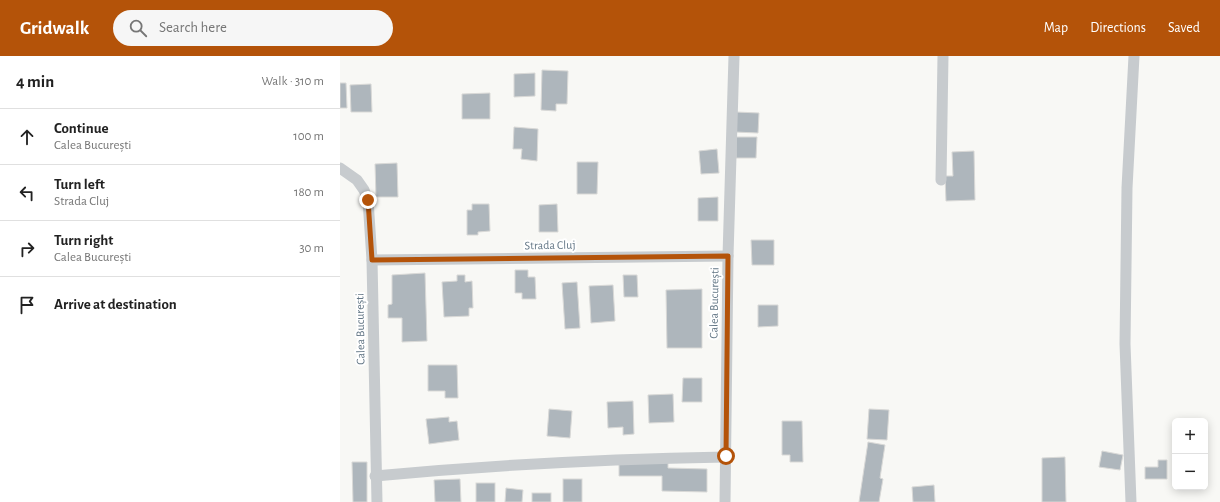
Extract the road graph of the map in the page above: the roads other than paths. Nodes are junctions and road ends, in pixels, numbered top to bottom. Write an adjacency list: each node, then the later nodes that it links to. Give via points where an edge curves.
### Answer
1 (734, 56): 6 (street, Calea București)
2 (943, 56): 5 (street)
3 (1134, 56): 12 (street, via 1127,188 1125,344)
4 (340, 168): 7 (street, Calea București, via 357,180 368,200)
5 (941, 180)
6 (728, 256): 7 (street, Strada Cluj); 8 (street, Calea București)
7 (372, 260): 9 (street, Calea București)
8 (726, 456): 9 (street, via 474,466); 11 (street, Calea București)
9 (376, 476): 10 (street, Calea București)
10 (377, 502)
11 (725, 502)
12 (1131, 502)

